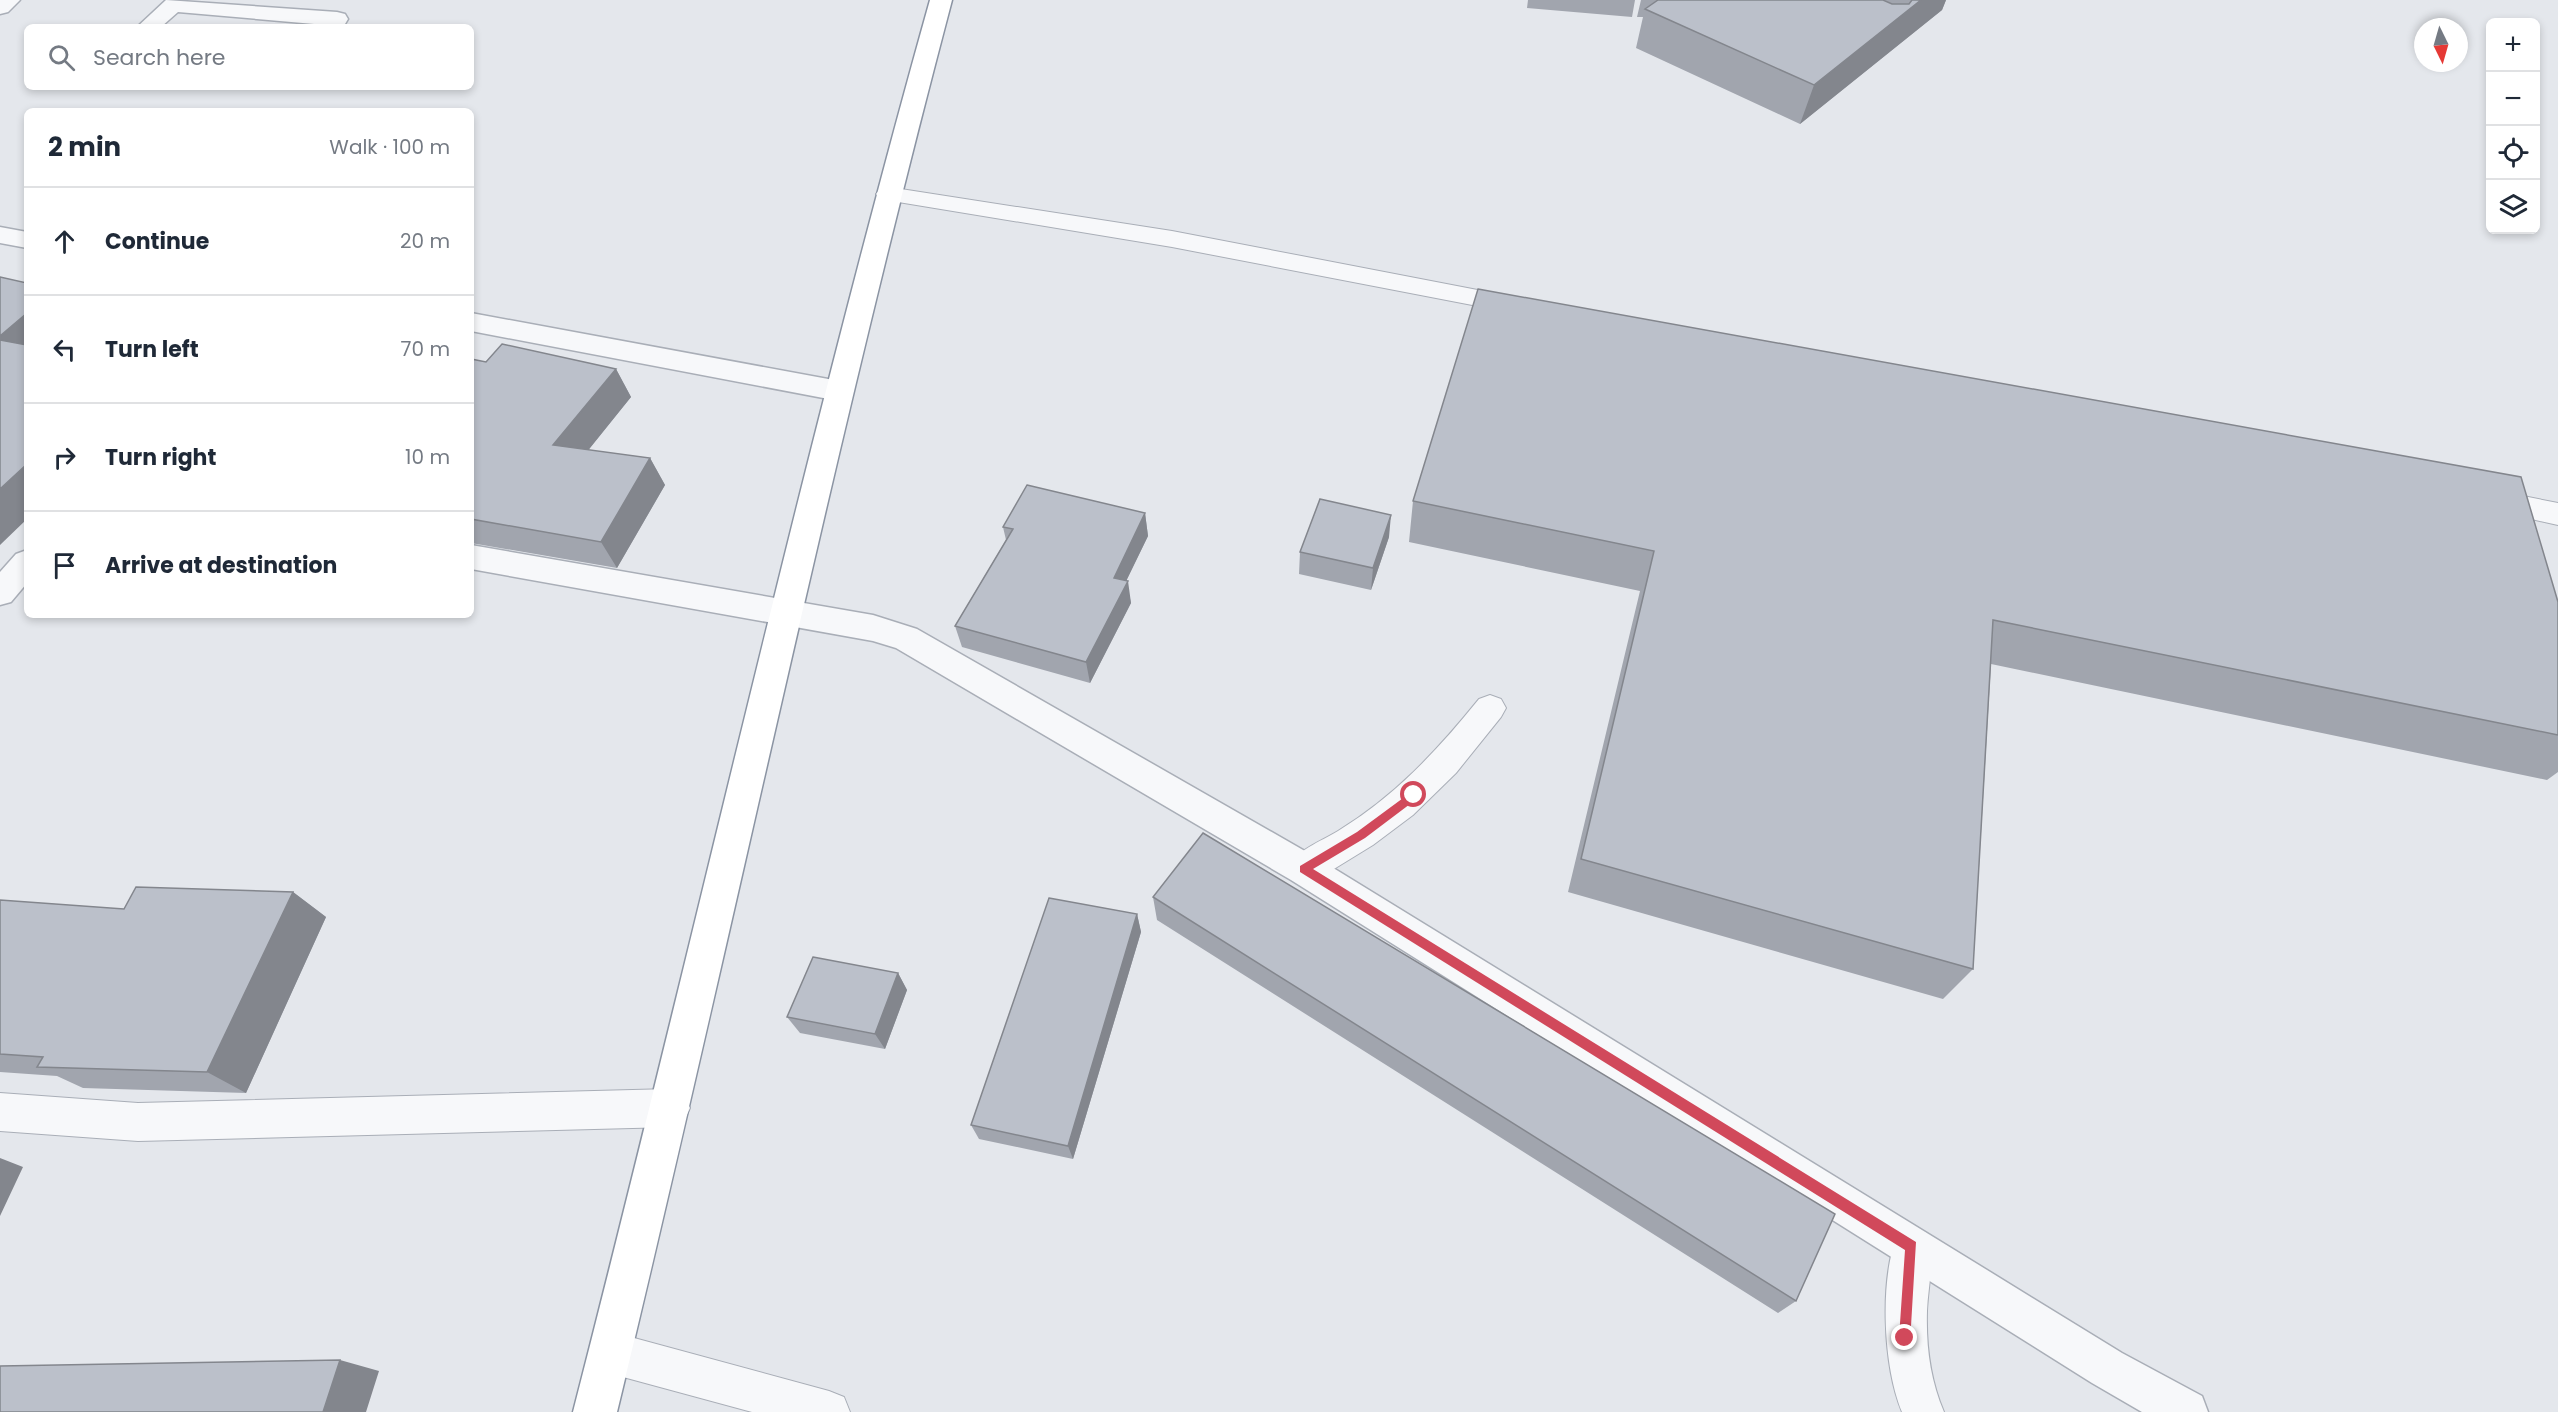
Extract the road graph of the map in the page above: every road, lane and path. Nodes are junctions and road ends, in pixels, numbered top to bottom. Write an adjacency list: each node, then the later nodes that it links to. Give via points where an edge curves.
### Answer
1 (9, 0): 4 (street)
2 (941, 0): 7 (highway)
3 (176, 3): 5 (street); 6 (street)
4 (0, 7)
5 (337, 19)
6 (152, 24)
7 (888, 194): 10 (lane, via 1173,239); 12 (highway)
8 (0, 235): 9 (street)
9 (24, 239)
10 (1541, 310)
11 (474, 323): 12 (street)
12 (839, 391): 18 (highway)
13 (2465, 495): 14 (lane)
14 (2558, 514)
15 (474, 557): 18 (street)
16 (24, 565): 17 (street)
17 (0, 593)
18 (788, 615): 20 (street, via 873,628 906,638); 21 (highway)
19 (1490, 708): 20 (lane, via 1414,795 1361,835)
20 (1304, 869): 23 (street)
21 (671, 1108): 22 (lane, via 138,1122); 24 (highway)
22 (0, 1112)
23 (1912, 1247): 27 (lane, via 1905,1338); 28 (street, via 2107,1368)
24 (612, 1353): 25 (highway); 26 (lane)
25 (595, 1412)
26 (829, 1412)
27 (1923, 1412)
28 (2186, 1412)

